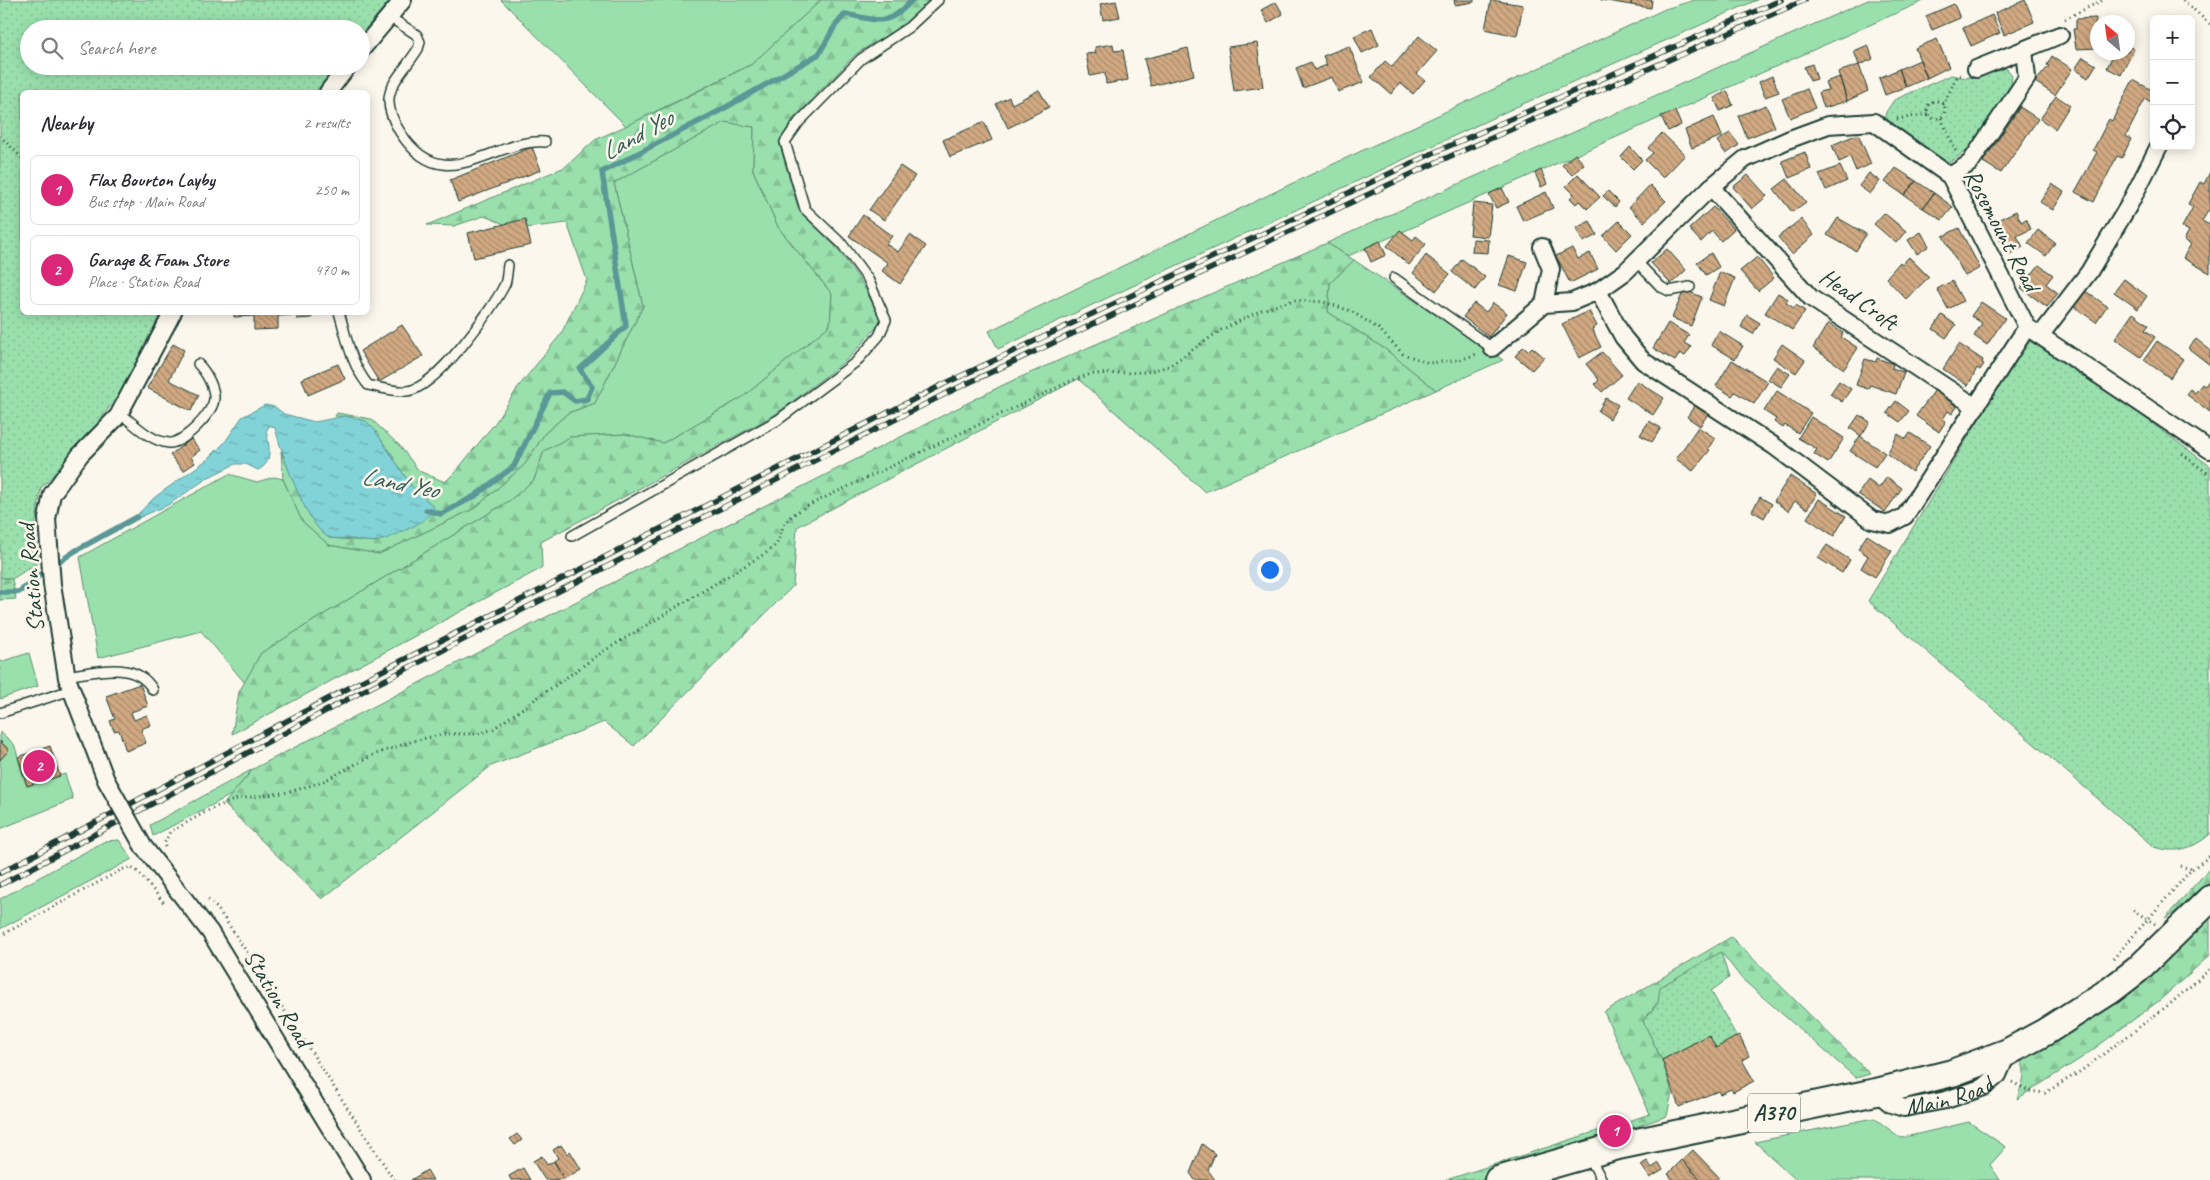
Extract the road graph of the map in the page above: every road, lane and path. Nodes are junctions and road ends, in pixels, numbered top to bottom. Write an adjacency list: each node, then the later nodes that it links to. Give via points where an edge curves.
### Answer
1 (403, 0): 5 (street)
2 (938, 0): 39 (lane, via 909,27 861,59 799,122 785,142 805,209 842,244 868,279 886,320 878,336 856,362 778,420)
3 (2103, 0): 7 (path, via 2057,23)
4 (2184, 0): 6 (path)
5 (388, 16): 8 (street); 19 (lane, via 417,35 420,42 389,90 388,100 400,132 412,147 427,159 454,165 521,144)
6 (2210, 24)
7 (2060, 35): 9 (street)
8 (370, 39)
9 (2024, 50): 10 (street); 22 (street, via 2027,78 1970,163)
10 (1976, 69)
11 (341, 75): 13 (street)
12 (1957, 76): 14 (path)
13 (330, 90)
14 (1943, 105): 15 (path, via 1931,103); 16 (path, via 1945,111)
15 (1928, 114): 16 (path, via 1934,119); 17 (path)
16 (1941, 118): 22 (path)
17 (1874, 122): 22 (street, Rosemount Road); 23 (street, via 1828,125 1790,139 1745,160)
18 (0, 136): 21 (path)
19 (545, 142)
20 (2158, 150): 33 (street, via 2093,264)
21 (20, 156)
22 (1956, 172): 33 (street, Rosemount Road)
23 (1711, 187): 25 (street); 36 (street, Head Croft, via 1811,298)
24 (1542, 247): 30 (street, via 1551,269)
25 (1636, 261): 28 (lane, via 1669,292); 29 (street)
26 (508, 265): 32 (lane, via 506,283 485,318 447,364 408,391 368,385 353,361)
27 (1394, 278): 34 (lane)
28 (1690, 287)
29 (1598, 291): 30 (street, via 1572,302); 36 (street, via 1623,337 1642,361 1774,446 1872,520 1890,524 1905,516)
30 (1544, 304): 34 (street)
31 (171, 315): 37 (street, Station Road)
32 (341, 315)
33 (2033, 331): 36 (street, via 2008,358); 38 (street, Rosemount Road)
34 (1492, 348): 43 (path, via 1460,360 1429,363 1403,354 1379,329 1351,311 1324,302 1294,300 1262,310 1221,330 1169,366 1147,372 1091,374 1073,380 807,506 784,524 776,544 766,553 604,651 493,729 478,734 445,734 413,741 373,755 322,782 289,792 237,799 211,809 170,832 164,844)
35 (198, 364): 37 (lane, via 215,398 211,410 201,422 181,438 172,443 162,442)
36 (1976, 406)
37 (120, 413): 40 (street, Station Road, via 80,455 52,494 47,519 52,584)
38 (2210, 450)
39 (572, 536)
40 (69, 683): 41 (lane, via 97,671 122,670 142,676); 42 (lane); 48 (street, Station Road, bridge, via 106,780 143,846)
41 (153, 690)
42 (0, 714)
43 (166, 850)
44 (2210, 856): 46 (path)
45 (2180, 866): 46 (path)
46 (2192, 869): 49 (path)
47 (2210, 899): 52 (main road, Main Road / A370, via 2137,970)
48 (196, 900): 50 (path, via 181,912 171,910 130,867); 54 (street, Station Road, via 210,932); 55 (path, via 217,908)
49 (2141, 929)
50 (0, 936)
51 (2210, 969): 52 (path, via 2170,1004 2081,1071 2045,1093 2029,1091)
52 (2003, 1063): 53 (main road, Main Road / A370)
53 (1588, 1154): 56 (main road, Main Road / A370); 57 (lane)
54 (362, 1180)
55 (394, 1180)
56 (1498, 1180)
57 (1602, 1180)

